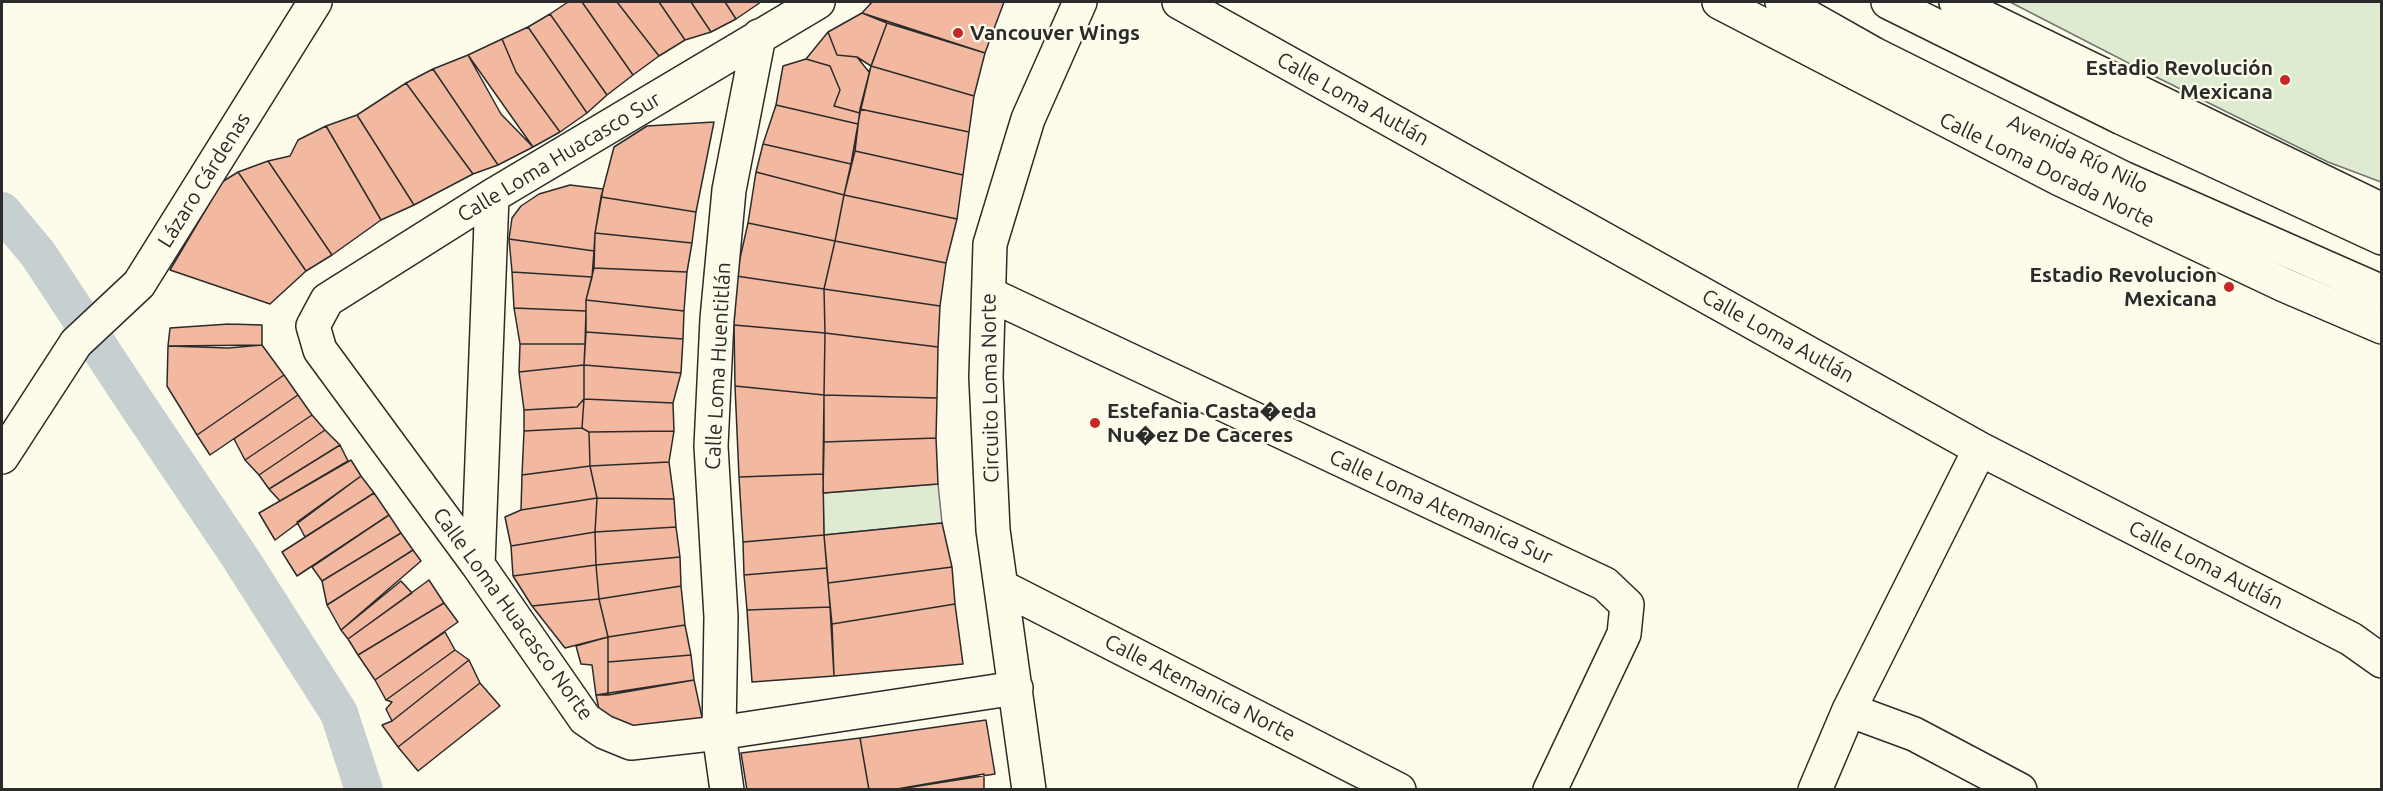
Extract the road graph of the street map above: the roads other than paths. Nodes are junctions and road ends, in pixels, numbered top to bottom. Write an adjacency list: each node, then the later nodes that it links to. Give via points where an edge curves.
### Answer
1 (315, 2): 19 (street, Lázaro Cárdenas, via 140,284 76,343)
2 (818, 2): 9 (street, Calle Loma Huacasco Sur)
3 (1080, 2): 15 (street, Circuito Loma Norte, via 1028,119 990,244)
4 (1179, 2): 18 (street, Calle Loma Autlán)
5 (1719, 2): 17 (street, Calle Loma Dorada Norte, via 2060,179)
6 (1782, 2): 14 (street, Avenida Río Nilo, via 1874,54 2123,178)
7 (1888, 2): 10 (street, via 2122,118)
8 (1956, 2): 10 (street)
9 (759, 36): 11 (street, Calle Loma Huacasco Sur); 25 (street, Calle Loma Huentitlán, via 729,190 717,319 711,446 721,617)
10 (2212, 144): 12 (street); 13 (street)
11 (492, 196): 16 (street, Calle Loma Huacasco Sur, via 327,300); 20 (street)
12 (2382, 210)
13 (2382, 238)
14 (2382, 292)
15 (988, 294): 21 (street, Circuito Loma Norte, via 986,389 993,530); 29 (street, Calle Loma Atemanica Sur, via 1605,584 1627,605 1624,634)
16 (313, 326): 20 (street, Calle Loma Huacasco Norte, via 320,350)
17 (2382, 327)
18 (1980, 449): 22 (street, Calle Loma Autlán, via 2351,639); 24 (street)
19 (2, 457)
20 (478, 565): 25 (street, Calle Loma Huacasco Norte, via 585,719 631,743)
21 (1002, 587): 23 (street, Circuito Loma Norte); 28 (street, Calle Atemanica Norte)
22 (2382, 661)
23 (1016, 688): 25 (street, Calle Loma Huacasco Norte); 27 (street, Circuito Loma Norte)
24 (1849, 710): 30 (street); 31 (street, via 1914,734)
25 (719, 734): 26 (street, Calle Loma Huentitlán)
26 (727, 789)
27 (1029, 789)
28 (1399, 789)
29 (1550, 789)
30 (1815, 789)
31 (2020, 789)

